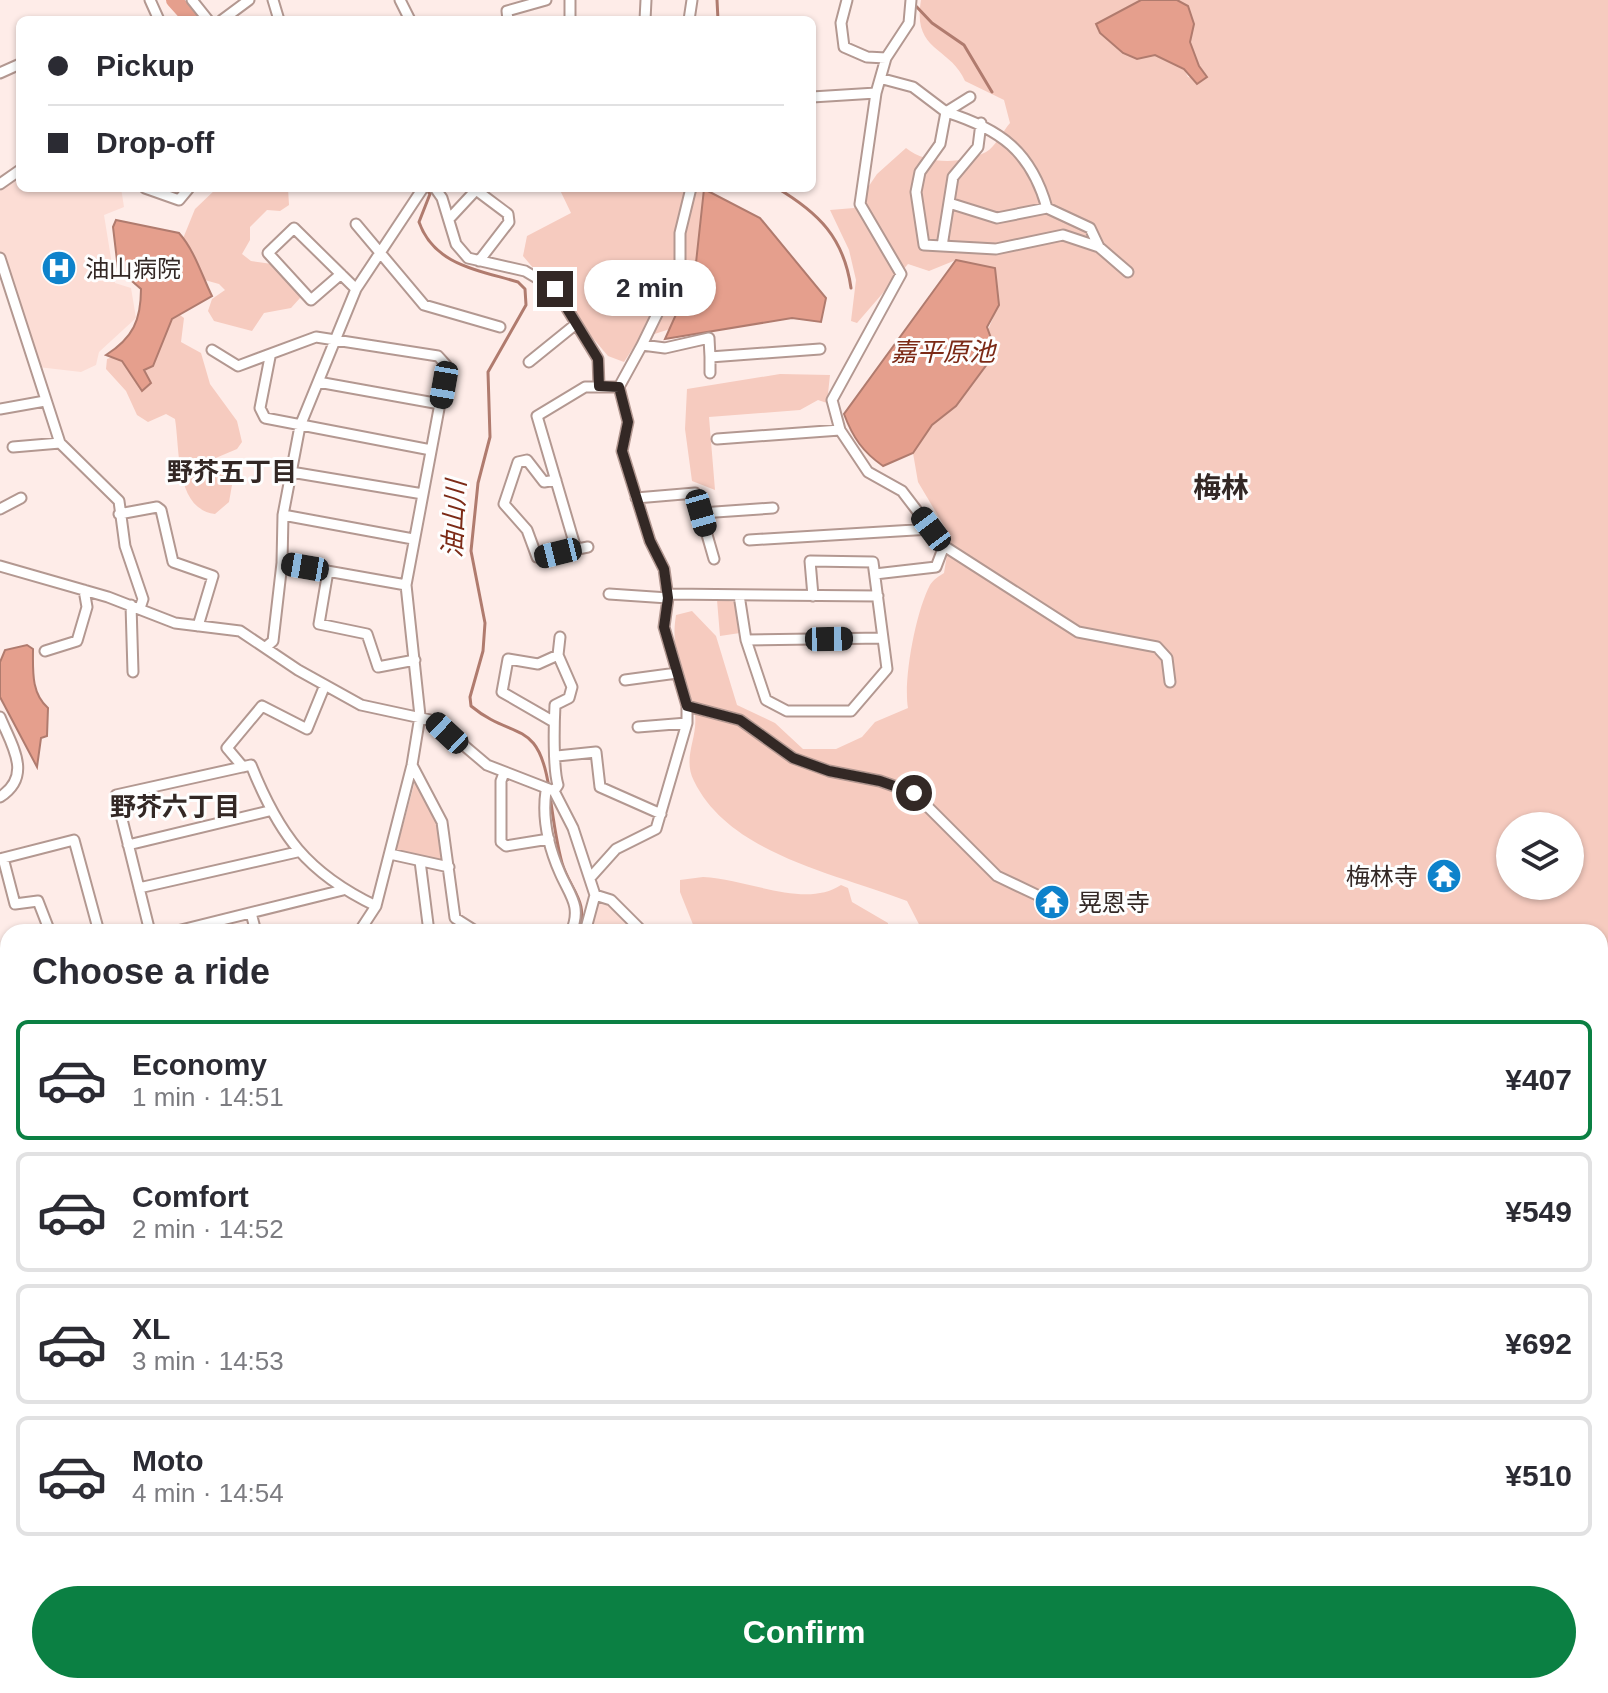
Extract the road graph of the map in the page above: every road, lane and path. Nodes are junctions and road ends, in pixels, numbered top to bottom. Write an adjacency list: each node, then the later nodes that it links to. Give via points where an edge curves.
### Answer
1 (192, 0): 6 (street)
2 (249, 0): 7 (street)
3 (546, 0): 8 (street, via 507,11)
4 (847, 0): 9 (street, via 841,23 844,47)
5 (911, 4): 9 (street, via 909,23)
6 (205, 16)
7 (227, 16)
8 (508, 16)
9 (886, 58): 10 (street)
10 (883, 79): 11 (street); 14 (street, via 913,87)
11 (876, 93): 12 (street); 52 (street, via 860,204 901,274 832,400)
12 (816, 97)
13 (970, 97): 14 (street)
14 (946, 112): 15 (street); 27 (street, via 940,144 920,172 916,192 924,245)
15 (981, 123): 23 (street, via 978,147 953,177); 24 (street, via 1013,144 1042,190)
16 (156, 192): 17 (street, via 179,200)
17 (186, 192)
18 (421, 192): 29 (street)
19 (437, 192): 25 (street)
20 (474, 192): 25 (street)
21 (479, 192): 31 (street, via 508,214 509,222)
22 (690, 192): 38 (street, via 680,233 680,267)
23 (949, 203): 24 (street, via 997,218); 27 (street)
24 (1047, 208): 28 (street, via 1090,228)
25 (449, 219): 31 (street, via 456,244 468,258)
26 (356, 224): 29 (street)
27 (942, 246): 28 (street, via 996,249 1063,235)
28 (1099, 247): 32 (street)
29 (379, 253): 34 (street); 36 (street, via 424,305)
30 (0, 258): 48 (street)
31 (479, 261): 35 (street, via 525,271 555,289)
32 (1128, 272)
33 (341, 274): 33 (street, via 294,228 268,253 311,300); 34 (street)
34 (356, 289): 37 (street)
35 (576, 324): 43 (street); 46 (street, via 598,359)
36 (500, 327)
37 (337, 338): 41 (street, via 316,337); 45 (street); 49 (street, via 438,356 447,366)
38 (642, 345): 42 (street, via 665,348 709,338); 47 (street)
39 (820, 349): 42 (street)
40 (212, 350): 41 (street, via 238,366)
41 (270, 357): 51 (street, via 260,408 265,418)
42 (710, 357): 44 (street)
43 (529, 362)
44 (710, 373)
45 (318, 382): 49 (street); 51 (street)
46 (599, 386): 47 (street); 58 (street, via 585,387 537,416)
47 (619, 387): 61 (street, via 628,422 622,451)
48 (45, 401): 50 (street); 54 (street)
49 (440, 404): 56 (street)
50 (0, 409)
51 (300, 426): 56 (street); 57 (street)
52 (840, 430): 53 (street); 67 (street, via 868,472 902,491)
53 (717, 439)
54 (60, 443): 55 (street); 65 (street, via 119,501)
55 (13, 447)
56 (431, 450): 59 (street)
57 (291, 472): 59 (street); 66 (street)
58 (556, 480): 72 (street); 72 (street, via 544,482 522,460 503,503 527,530 535,556)
59 (423, 494): 68 (street)
60 (21, 498): 63 (street)
61 (636, 498): 64 (street, via 695,493); 82 (street, via 664,569)
62 (773, 508): 64 (street)
63 (0, 509)
64 (701, 513): 73 (street)
65 (119, 514): 85 (street, via 143,599); 86 (street, via 157,507 173,562 213,576)
66 (283, 515): 68 (street); 74 (street)
67 (931, 529): 69 (street); 70 (street)
68 (413, 539): 78 (street)
69 (749, 540)
70 (944, 546): 77 (street, via 936,567); 97 (street, via 1078,632 1157,647 1167,658)
71 (588, 547): 72 (street)
72 (576, 549)
73 (714, 559)
74 (282, 563): 76 (street); 90 (street, via 273,641)
75 (0, 566): 79 (street)
76 (328, 571): 78 (street); 93 (street, via 319,624 367,634 378,667)
77 (875, 574): 83 (street, via 873,562 810,561); 84 (street)
78 (406, 585): 93 (street)
79 (84, 590): 85 (street); 91 (street, via 87,607 77,641)
80 (609, 594): 82 (street)
81 (739, 595): 82 (street); 83 (street); 89 (street)
82 (667, 596): 95 (street, via 664,627)
83 (813, 596): 84 (street)
84 (878, 596): 88 (street)
85 (135, 607): 86 (street); 94 (street)
86 (198, 626): 90 (street, via 240,631)
87 (560, 637): 92 (street)
88 (883, 638): 89 (street); 89 (street, via 887,669 851,711 787,711 766,700)
89 (746, 640)
90 (266, 647): 98 (street)
91 (45, 651)
92 (558, 655): 102 (street, via 572,687 569,698 555,705); 102 (street, via 538,664 508,659 502,692)
93 (415, 660): 100 (street)
94 (133, 672)
95 (677, 673): 96 (street); 99 (street)
96 (625, 680)
97 (1170, 682)
98 (325, 685): 100 (street, via 361,705); 107 (street, via 307,729 262,706 227,748)
99 (687, 706): 103 (street); 124 (street, via 740,720 793,758 914,793 986,866)
100 (420, 716): 106 (street); 108 (street, via 435,721)
101 (0, 717): 110 (street, via 19,764 16,783)
102 (554, 722): 105 (street)
103 (687, 723): 104 (street); 112 (street)
104 (638, 727)
105 (557, 756): 109 (street, via 558,785); 112 (street, via 596,752 600,787)
106 (412, 765): 116 (street); 119 (street, via 442,822)
107 (243, 767): 111 (street, via 251,765); 114 (street, via 116,795)
108 (504, 773): 109 (street); 113 (street, via 501,842 506,846)
109 (550, 791): 113 (street, via 544,805); 120 (street, via 573,828)
110 (0, 797)
111 (269, 811): 114 (street); 115 (street)
112 (661, 814): 120 (street, via 651,834 616,849)
113 (549, 839): 135 (street, via 560,874 576,900)
114 (128, 845): 121 (street)
115 (297, 852): 121 (street); 122 (street)
116 (390, 854): 118 (street); 125 (street)
117 (2, 858): 127 (street, via 15,904 38,901); 128 (street, via 74,840)
118 (420, 861): 119 (street); 133 (street)
119 (449, 867): 134 (street, via 455,918)
120 (590, 878): 123 (street)
121 (139, 888): 129 (street)
122 (343, 890): 125 (street); 126 (street)
123 (595, 895): 136 (street); 137 (street, via 611,900)
124 (1037, 895)
125 (376, 906): 132 (street)
126 (251, 913): 130 (street); 131 (street)
127 (48, 924)
128 (97, 924)
129 (148, 924)
130 (206, 924)
131 (254, 924)
132 (364, 924)
133 (428, 924)
134 (464, 924)
135 (574, 924)
136 (587, 924)
137 (635, 924)

